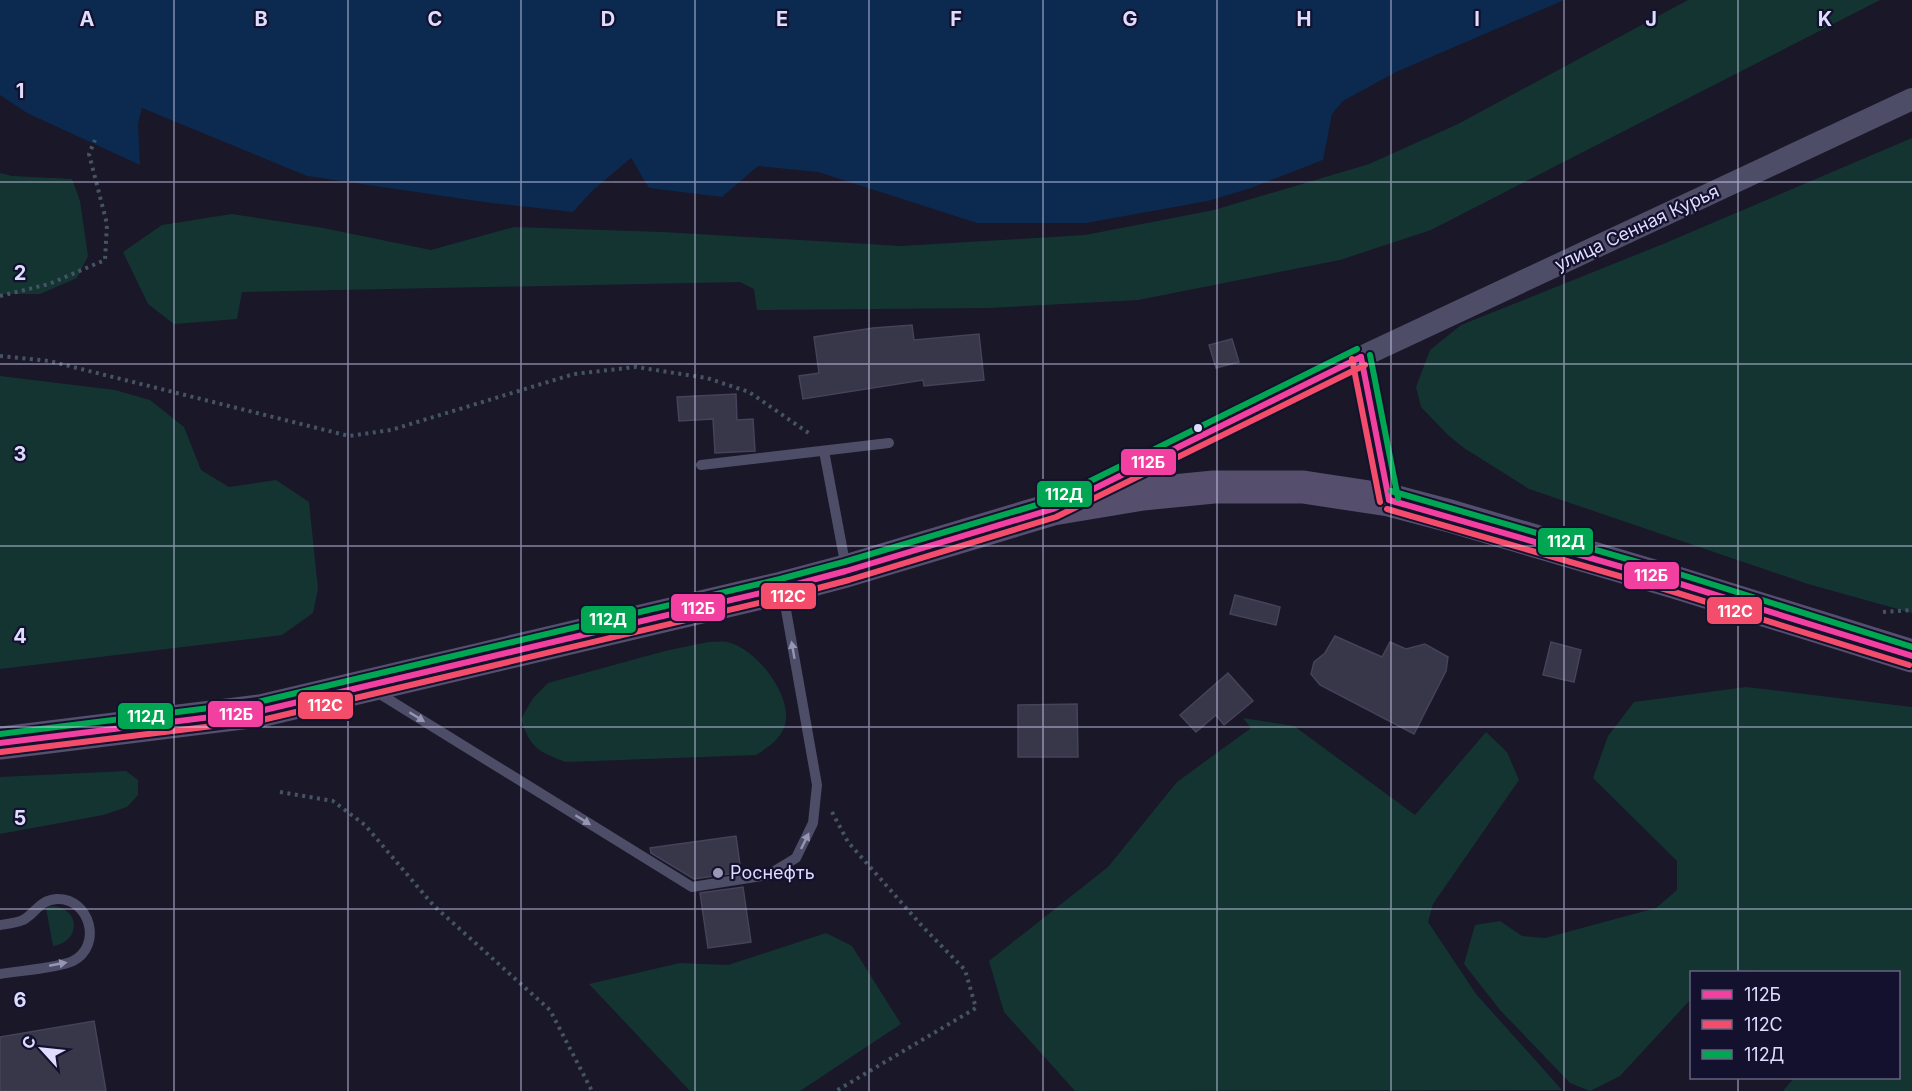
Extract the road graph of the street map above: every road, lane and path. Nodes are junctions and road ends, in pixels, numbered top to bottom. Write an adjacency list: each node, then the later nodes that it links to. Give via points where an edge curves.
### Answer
1 (1912, 99): 5 (street, улица Сенная Курья)
2 (94, 140): 3 (path, via 89,154 107,224 105,260 49,284)
3 (0, 296)
4 (0, 356): 7 (path, via 49,361 349,436 391,430 574,374 636,367 707,378 749,392 817,439)
5 (1361, 357): 9 (street); 10 (street, улица Сенная Курья)
6 (889, 443): 7 (lane)
7 (824, 451): 8 (lane); 11 (lane)
8 (702, 465)
9 (1389, 500): 10 (main road, via 1303,488 1214,487); 15 (main road)
10 (1053, 509): 11 (main road)
11 (846, 571): 12 (main road)
12 (782, 588): 18 (main road); 20 (lane, one-way to 12)
13 (1912, 610): 14 (path)
14 (1883, 612)
15 (1862, 639): 16 (main road); 17 (main road)
16 (1912, 639)
17 (1912, 656)
18 (367, 686): 19 (main road, via 260,711); 20 (lane, one-way to 20, via 692,887 768,875 796,858 813,823)
19 (0, 743)
20 (817, 786): 25 (path, via 848,842 965,969 976,1008)
21 (280, 792): 24 (path, via 333,801 365,825 434,906 550,1010)
22 (0, 925): 23 (lane, one-way to 22, via 73,961 87,946 90,936 90,926 80,908 59,899 38,905 23,920)
23 (0, 974)
24 (592, 1091)
25 (836, 1091)

